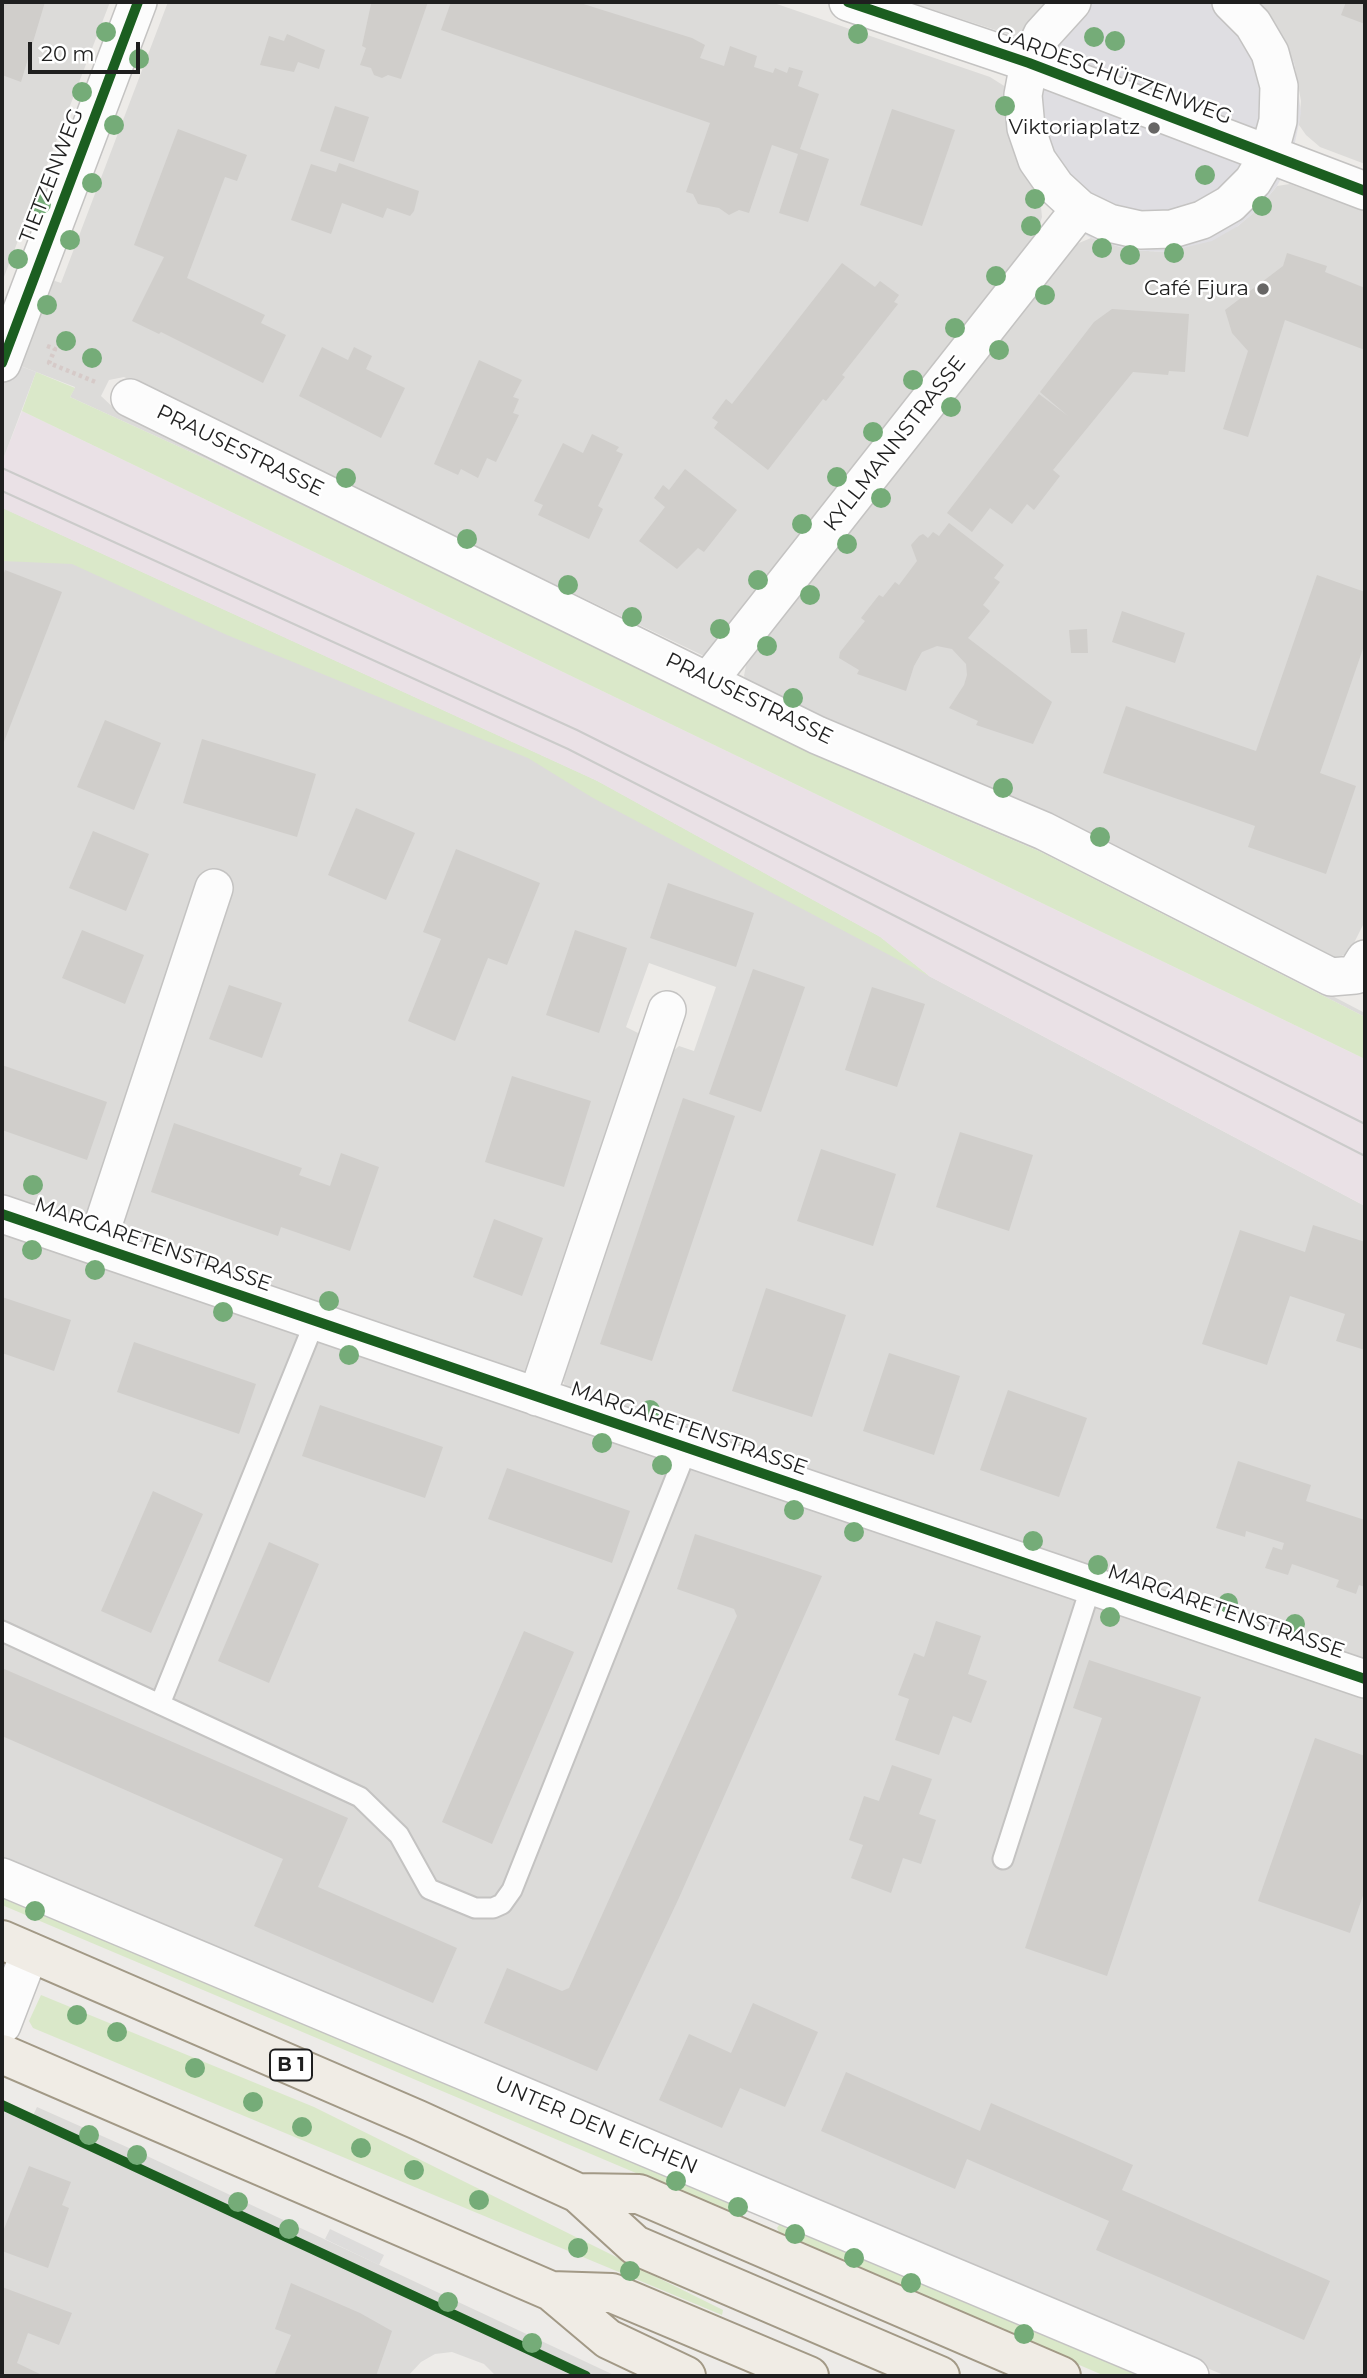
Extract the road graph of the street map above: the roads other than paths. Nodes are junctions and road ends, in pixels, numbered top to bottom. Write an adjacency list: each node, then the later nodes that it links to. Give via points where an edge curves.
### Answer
1 (138, 2): 9 (street, TIETZENWEG)
2 (848, 2): 5 (street, GARDESCHÜTZENWEG)
3 (1072, 2): 5 (street, via 1042,35)
4 (1231, 2): 6 (street, via 1253,24 1270,53 1279,86 1278,121)
5 (1029, 63): 6 (street, GARDESCHÜTZENWEG); 8 (street, via 1023,95 1029,139 1056,187)
6 (1269, 154): 7 (street, GARDESCHÜTZENWEG); 8 (street, via 1253,181 1230,204 1202,220 1172,229 1140,230 1109,223)
7 (1365, 191)
8 (1080, 209): 11 (street, KYLLMANNSTRASSE)
9 (2, 361)
10 (130, 398): 11 (street, PRAUSESTRASSE)
11 (709, 680): 13 (street, PRAUSESTRASSE, via 817,734 1044,831 1331,977 1354,975)
12 (214, 888): 16 (street, MARGARETENSTRASSE)
13 (1365, 959)
14 (667, 1010): 18 (street, MARGARETENSTRASSE)
15 (2, 1214): 16 (street, MARGARETENSTRASSE)
16 (96, 1246): 17 (street, MARGARETENSTRASSE)
17 (315, 1321): 18 (street, MARGARETENSTRASSE); 23 (lane)
18 (537, 1398): 19 (street, MARGARETENSTRASSE)
19 (687, 1449): 20 (street, MARGARETENSTRASSE); 23 (lane, via 512,1889 502,1904 475,1908 429,1889 399,1835 360,1797)
20 (1091, 1586): 22 (street, MARGARETENSTRASSE); 24 (lane)
21 (2, 1631): 23 (lane)
22 (1365, 1679)
23 (160, 1704)
24 (1003, 1859)
25 (2, 1877): 30 (street, UNTER DEN EICHEN)
26 (16, 1946): 27 (street); 29 (main road, B 1)
27 (2, 2025)
28 (2, 2054): 32 (main road)
29 (578, 2193): 31 (main road, via 639,2194); 35 (main road, B 1, via 635,2245)
30 (771, 2200): 31 (lane); 37 (street, UNTER DEN EICHEN)
31 (752, 2244): 36 (main road)
32 (551, 2291): 33 (main road, via 608,2339); 34 (main road, via 612,2293)
33 (686, 2376)
34 (809, 2376)
35 (940, 2376)
36 (1061, 2376)
37 (1190, 2376)

